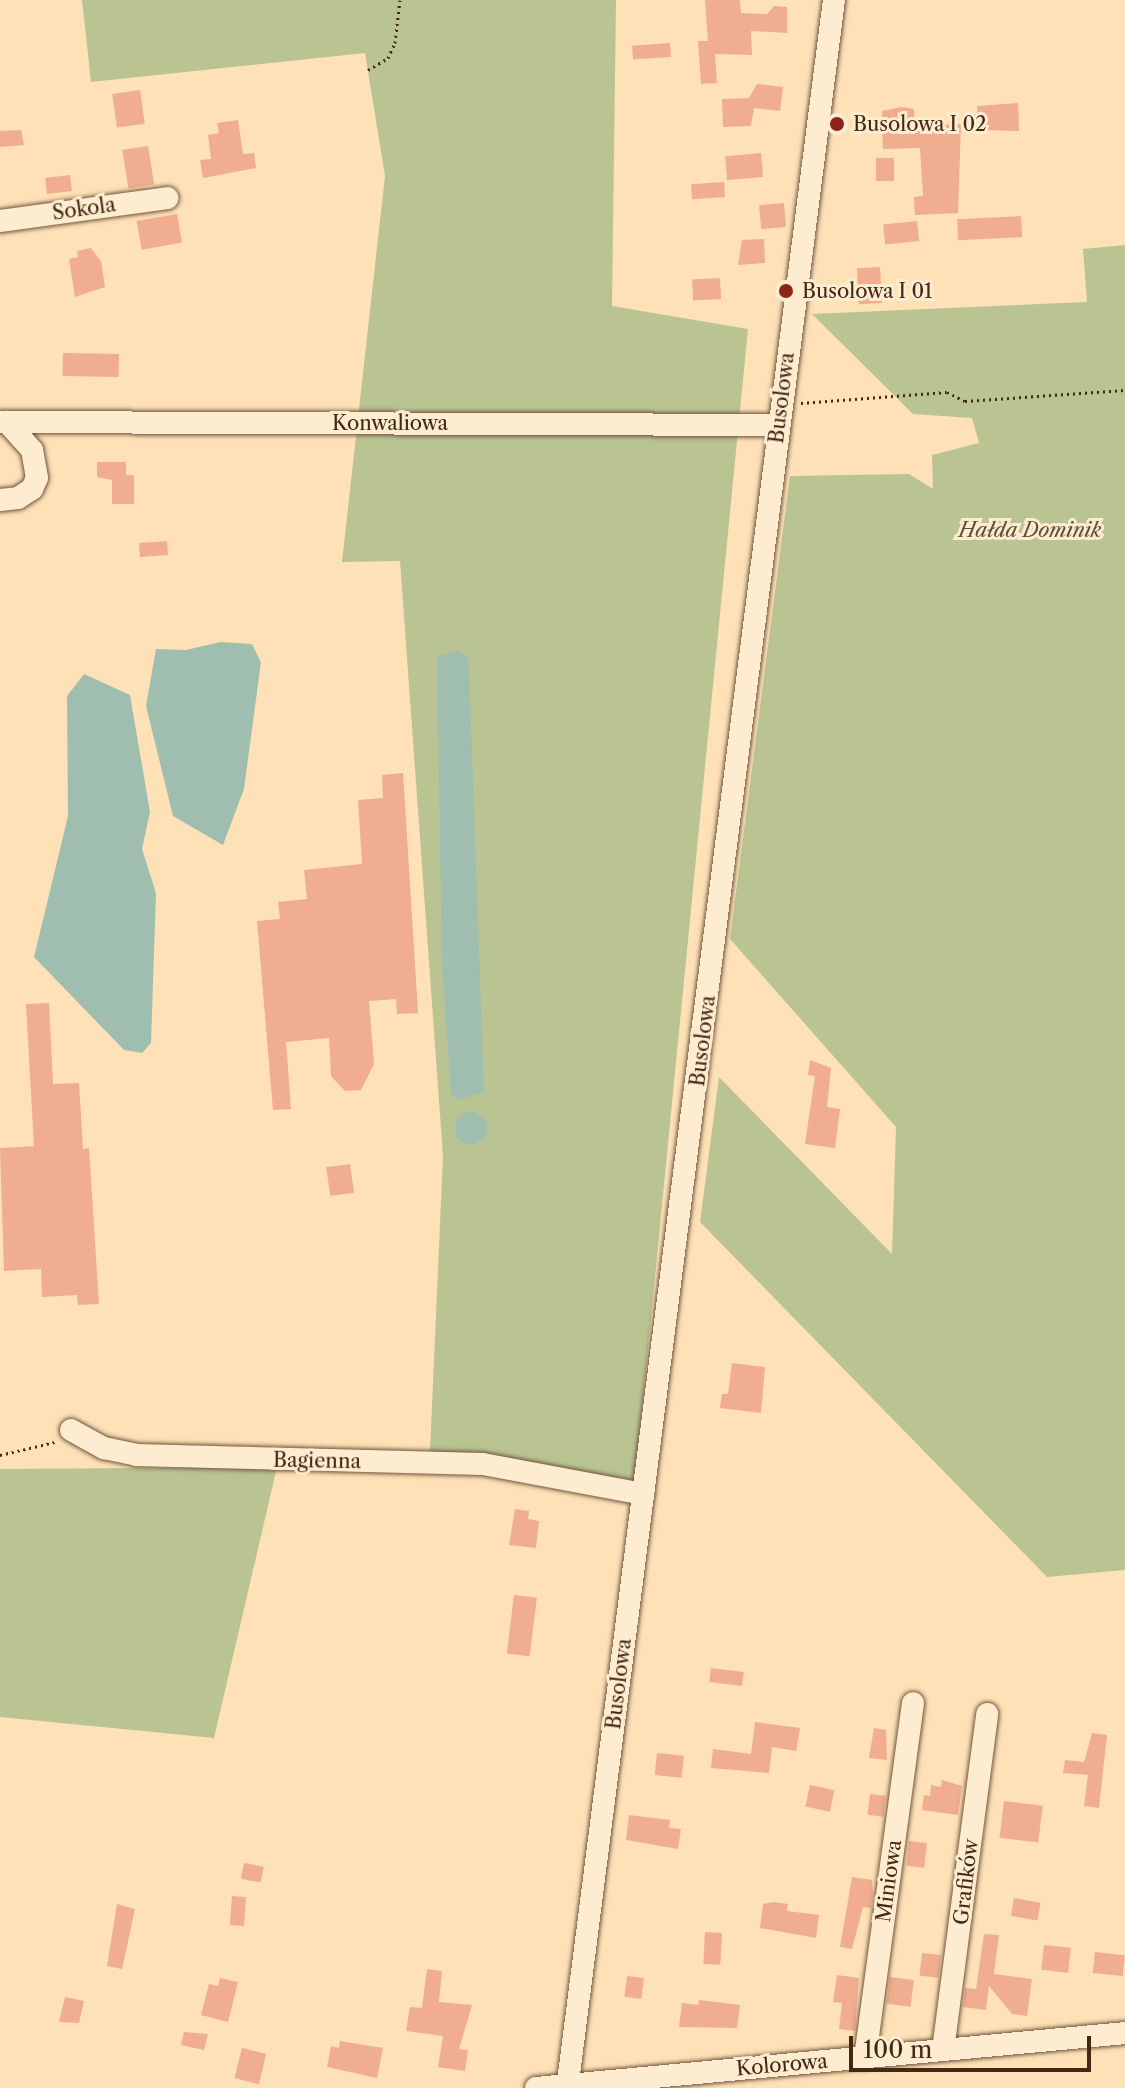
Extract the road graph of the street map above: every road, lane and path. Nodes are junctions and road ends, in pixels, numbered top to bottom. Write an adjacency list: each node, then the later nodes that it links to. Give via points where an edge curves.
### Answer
1 (400, 0): 3 (path, via 401,21 391,51 377,68)
2 (834, 0): 7 (street, Busolowa)
3 (368, 70)
4 (167, 198): 5 (street, Sokola)
5 (0, 221)
6 (1125, 390): 7 (path, via 965,401 947,392)
7 (780, 414): 8 (street, Konwaliowa); 12 (street, Busolowa)
8 (3, 422): 9 (street, via 32,450 37,478 18,498)
9 (0, 500)
10 (71, 1430): 11 (path, via 57,1441); 12 (street, Bagienna, via 104,1448 136,1455 483,1464)
11 (0, 1455)
12 (643, 1494): 18 (street, Busolowa)
13 (913, 1703): 17 (street, Miniowa)
14 (987, 1714): 16 (street, Grafików)
15 (1125, 2033): 16 (street, Kolorowa)
16 (943, 2050): 17 (street, Kolorowa)
17 (865, 2058): 18 (street, Kolorowa)
18 (568, 2082): 19 (street, Kolorowa)
19 (536, 2088)

